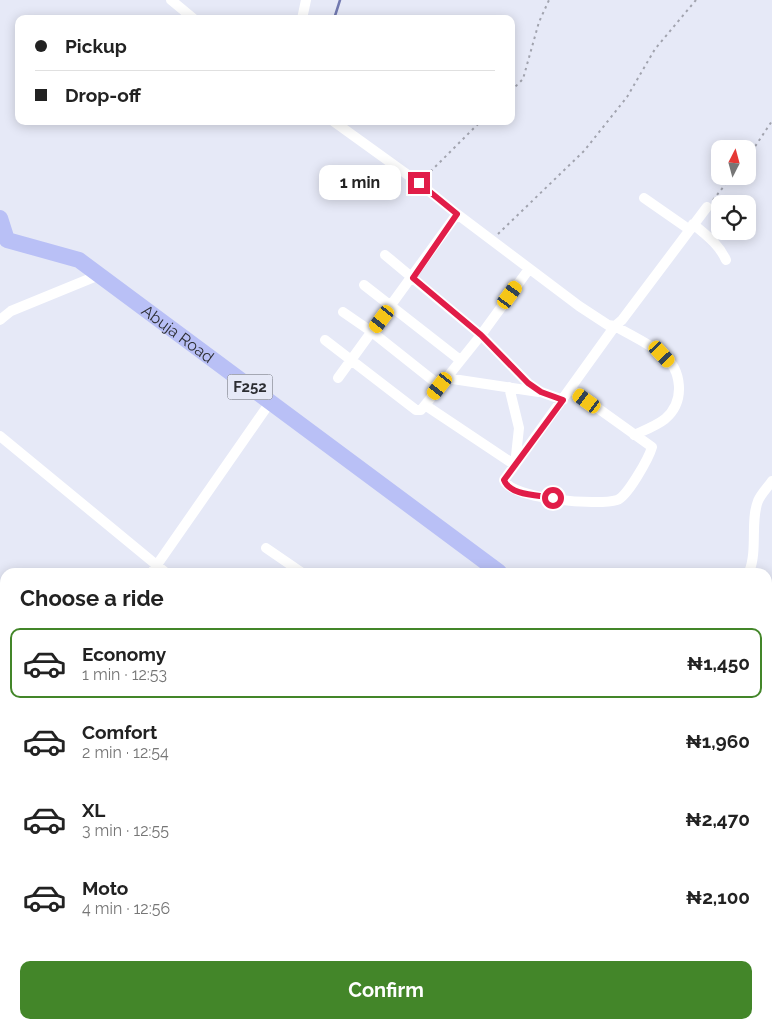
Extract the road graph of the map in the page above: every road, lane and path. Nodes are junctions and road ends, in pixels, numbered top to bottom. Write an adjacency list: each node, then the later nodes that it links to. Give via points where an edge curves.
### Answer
1 (171, 0): 5 (street)
2 (306, 0): 6 (street)
3 (549, 0): 7 (path, via 539,22 524,79)
4 (696, 0): 20 (path, via 656,49 626,97 584,151)
5 (189, 15)
6 (303, 15)
7 (515, 87)
8 (772, 121): 11 (path)
9 (339, 125): 12 (street)
10 (477, 125): 12 (path)
11 (756, 145)
12 (419, 183): 16 (street)
13 (725, 185): 15 (path)
14 (644, 198): 18 (street)
15 (707, 207): 18 (street)
16 (457, 214): 20 (street); 25 (street)
17 (0, 218): 19 (main road, Abuja Road / F252)
18 (692, 226): 22 (street, via 713,240); 30 (street)
19 (3, 234): 24 (main road, Abuja Road / F252, via 79,260)
20 (491, 240): 23 (street)
21 (385, 255): 25 (street)
22 (726, 260)
23 (529, 269): 30 (street, via 579,306 608,325); 32 (street)
24 (99, 275): 29 (street, via 11,311); 42 (main road, Abuja Road / F252)
25 (413, 278): 27 (street); 32 (street)
26 (364, 285): 27 (street)
27 (392, 306): 31 (street); 35 (street)
28 (343, 312): 31 (street)
29 (0, 320)
30 (615, 326): 39 (street); 44 (street, via 662,354 676,368 679,383 674,410 666,418)
31 (372, 332): 34 (street); 37 (street)
32 (481, 335): 35 (street); 40 (street)
33 (325, 340): 34 (street)
34 (351, 360): 36 (street); 43 (street, via 416,410 421,410)
35 (460, 360): 37 (street)
36 (338, 378)
37 (443, 382): 38 (street); 43 (street)
38 (509, 387): 40 (street); 46 (street, via 519,428)
39 (571, 389): 41 (street); 44 (street)
40 (541, 392): 41 (street)
41 (563, 400): 46 (street)
42 (271, 401): 50 (street); 52 (main road, Abuja Road / F252)
43 (425, 404): 46 (street)
44 (634, 435): 46 (street, via 652,447 626,493 618,500 588,504 518,492 504,480)
45 (0, 436): 49 (street)
46 (515, 465)
47 (772, 481): 53 (street, via 756,507)
48 (266, 548): 51 (street)
49 (153, 568)
50 (155, 568)
51 (295, 568)
52 (494, 568)
53 (750, 568)

